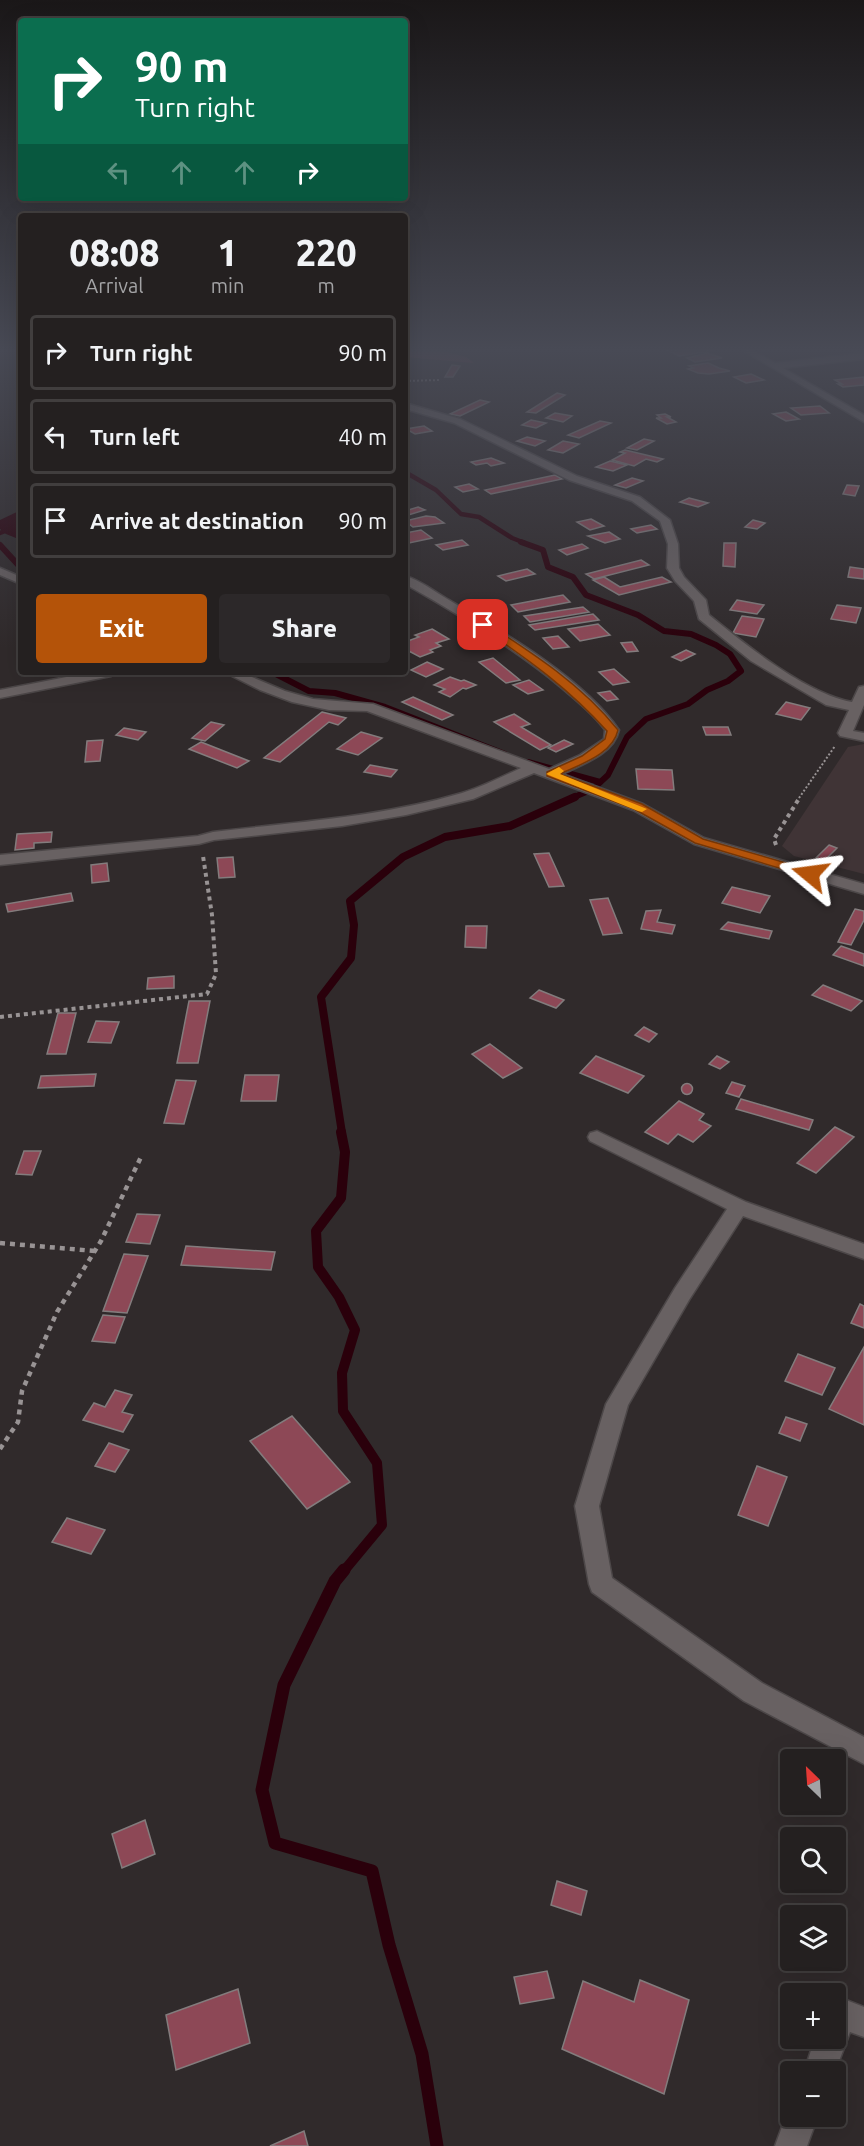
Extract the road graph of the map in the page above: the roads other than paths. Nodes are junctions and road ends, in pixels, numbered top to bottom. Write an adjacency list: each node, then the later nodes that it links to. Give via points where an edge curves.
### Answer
1 (512, 448): 11 (street, via 573,478 636,499 665,520 673,544 673,568 700,600 703,616 755,658 831,702)
2 (0, 571): 3 (street)
3 (18, 580)
4 (18, 580): 6 (street)
5 (408, 581): 14 (street, via 517,646 604,719 612,730 610,741)
6 (0, 584)
7 (96, 675): 10 (street)
8 (237, 675): 13 (street, via 315,705 368,707)
9 (864, 690): 11 (street)
10 (0, 694)
11 (855, 707): 12 (street, via 845,733)
12 (864, 737)
13 (532, 769): 14 (street); 15 (street, via 471,795 419,808 199,840)
14 (551, 774): 16 (street, via 638,807 699,841)
15 (0, 860)
16 (864, 889)
17 (597, 1137): 18 (street)
18 (739, 1207): 19 (street); 20 (street, via 682,1294 618,1404 587,1506 601,1584 753,1692)
19 (864, 1252)
20 (864, 1751)
21 (846, 2015): 22 (street)
22 (864, 2022)
23 (798, 2127): 24 (street)
24 (791, 2146)

